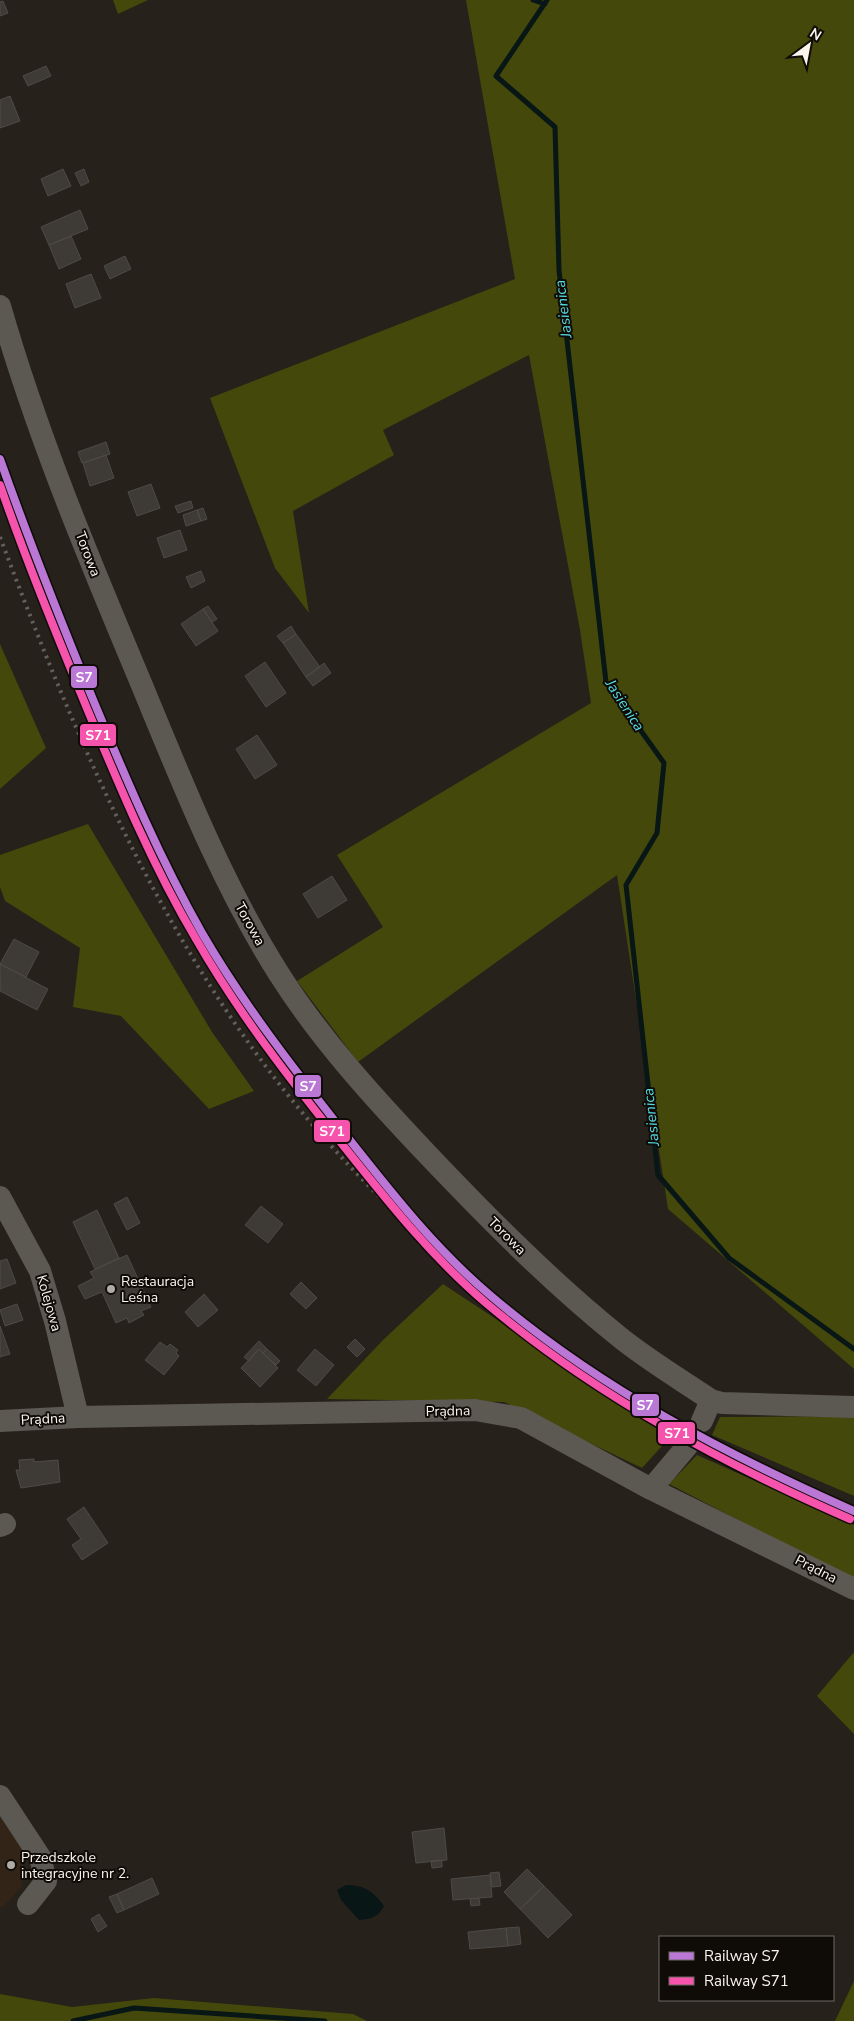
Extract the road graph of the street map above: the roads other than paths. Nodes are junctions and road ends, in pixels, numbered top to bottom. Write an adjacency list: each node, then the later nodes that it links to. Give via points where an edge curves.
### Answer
1 (0, 306): 3 (street, Torowa, via 25,389 59,480 178,775 221,871 279,975 356,1077 522,1252 620,1338)
2 (0, 1197): 5 (street, Kolejowa, via 40,1271)
3 (711, 1400): 4 (street); 7 (street)
4 (854, 1407)
5 (78, 1417): 6 (street, Prądna); 9 (street, Prądna, via 475,1410 521,1418)
6 (0, 1421)
7 (702, 1421)
8 (688, 1445): 9 (street)
9 (651, 1488): 10 (street, Prądna)
10 (854, 1589)
11 (0, 1796): 12 (street, via 40,1857 46,1881)
12 (28, 1904)

